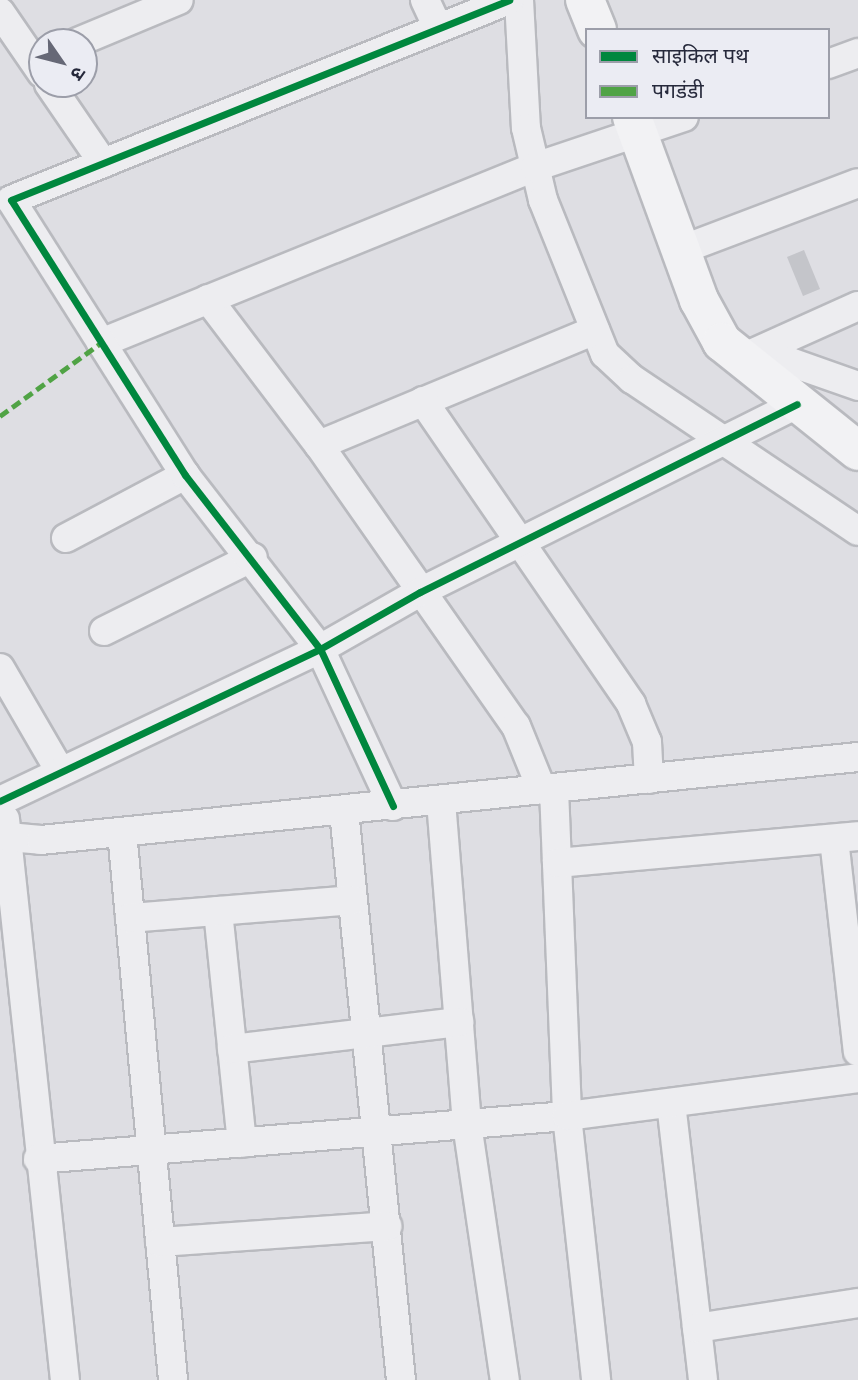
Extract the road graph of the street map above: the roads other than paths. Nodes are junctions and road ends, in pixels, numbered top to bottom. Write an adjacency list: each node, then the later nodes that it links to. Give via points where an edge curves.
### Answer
1 (179, 0): 9 (street)
2 (425, 0): 7 (street)
3 (509, 0): 7 (street)
4 (519, 0): 17 (street, via 526,128)
5 (585, 0): 8 (street)
6 (0, 12): 10 (street)
7 (438, 28): 16 (street)
8 (596, 28)
9 (98, 34)
10 (28, 49)
11 (858, 53): 12 (street)
12 (830, 63)
13 (59, 98): 16 (street)
14 (673, 119): 15 (street)
15 (636, 126): 17 (street); 20 (street)
16 (103, 163): 19 (street)
17 (535, 167): 21 (street); 23 (street)
18 (858, 183): 20 (street)
19 (8, 206): 24 (street)
20 (681, 250): 25 (street, via 699,300 722,342)
21 (208, 299): 24 (street); 30 (street)
22 (858, 306): 25 (street)
23 (595, 330): 27 (street); 29 (street, via 605,354 632,379)
24 (101, 343): 32 (street)
25 (740, 359): 26 (street, via 790,362); 28 (street)
26 (858, 386)
27 (423, 401): 30 (street); 35 (street)
28 (797, 404): 29 (street); 31 (street)
29 (727, 440): 33 (street); 35 (street)
30 (319, 445): 37 (street)
31 (858, 451)
32 (185, 475): 34 (street); 36 (street)
33 (858, 531)
34 (66, 538)
35 (521, 542): 37 (street); 43 (street, via 632,704 647,742)
36 (253, 557): 38 (street); 39 (street)
37 (420, 592): 39 (street); 44 (street, via 516,726)
38 (104, 631)
39 (320, 649): 42 (street); 47 (street)
40 (0, 668): 42 (street)
41 (858, 757): 43 (street)
42 (60, 771): 45 (street)
43 (649, 779): 44 (street)
44 (548, 790): 46 (street); 52 (street)
45 (1, 801): 50 (street)
46 (442, 801): 47 (street); 56 (street)
47 (393, 806): 48 (street)
48 (344, 811): 49 (street); 53 (street)
49 (122, 832): 50 (street, via 41,840); 55 (street)
50 (8, 837): 67 (street)
51 (846, 837): 52 (street); 59 (street)
52 (557, 863): 62 (street)
53 (352, 900): 54 (street); 57 (street)
54 (218, 911): 55 (street); 58 (street)
55 (131, 918): 66 (street)
56 (459, 1022): 57 (street); 63 (street)
57 (370, 1031): 58 (street); 64 (street)
58 (232, 1049): 65 (street)
59 (858, 1052)
60 (858, 1078): 61 (street)
61 (671, 1103): 62 (street); 71 (street)
62 (567, 1116): 63 (street); 76 (street)
63 (467, 1124): 64 (street); 75 (street)
64 (378, 1132): 65 (street); 68 (street)
65 (242, 1143): 66 (street)
66 (152, 1150): 67 (street); 69 (street)
67 (38, 1159): 72 (street)
68 (387, 1226): 69 (street); 74 (street)
69 (160, 1242): 73 (street)
70 (858, 1303): 71 (street)
71 (697, 1328): 77 (street)
72 (65, 1380)
73 (173, 1380)
74 (401, 1380)
75 (505, 1380)
76 (596, 1380)
77 (704, 1380)

